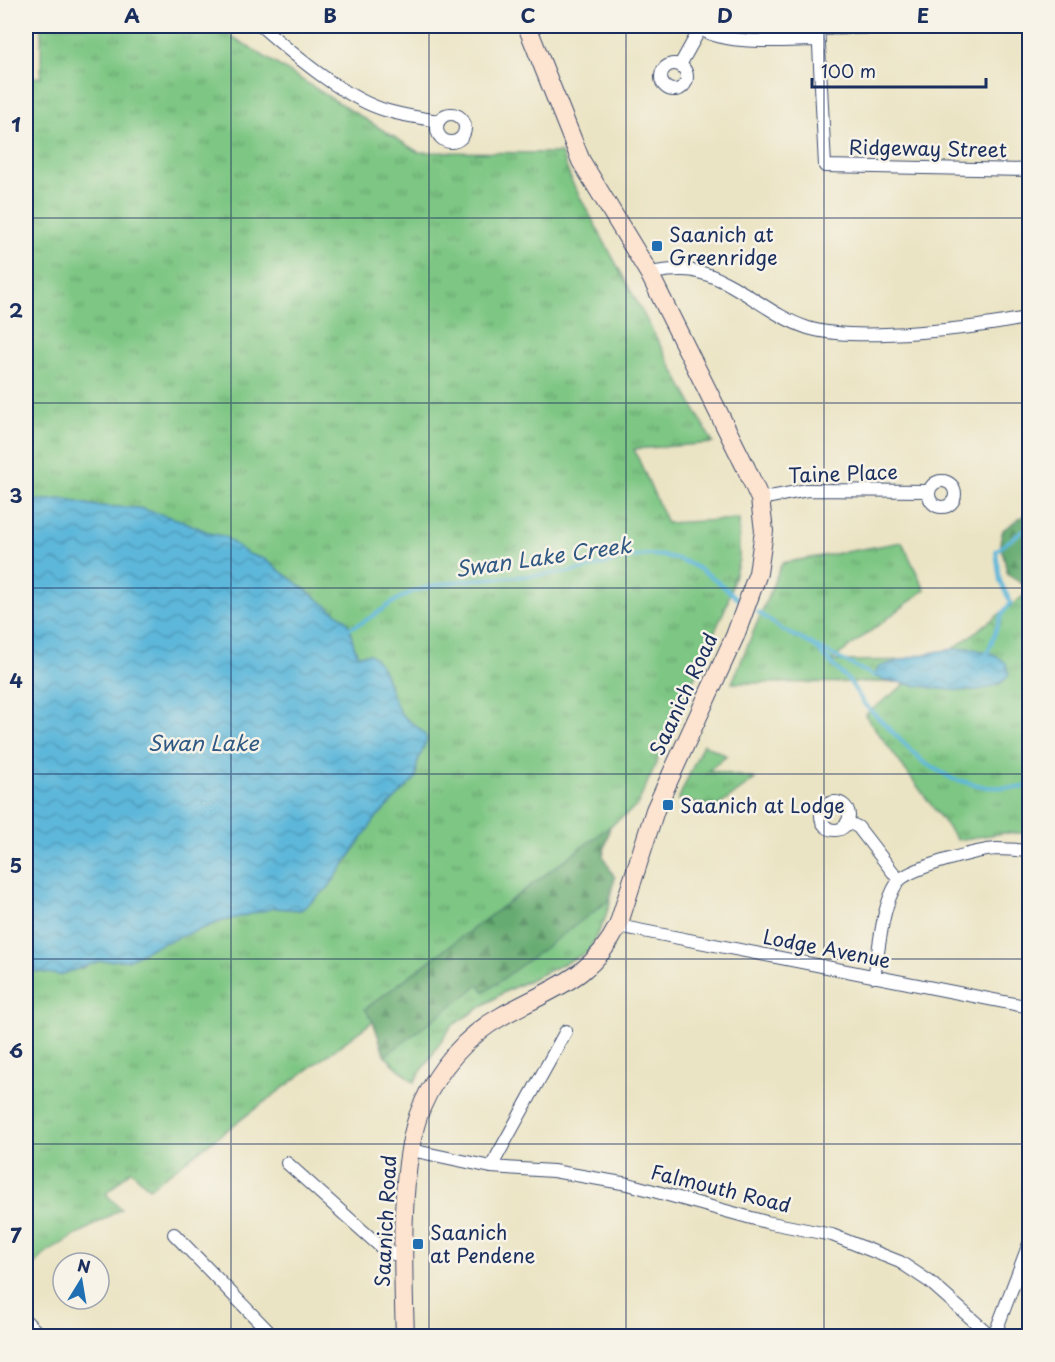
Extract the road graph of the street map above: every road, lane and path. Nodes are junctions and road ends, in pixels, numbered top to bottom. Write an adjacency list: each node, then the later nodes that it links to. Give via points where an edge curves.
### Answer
1 (261, 26): 7 (street, via 305,65 368,102 387,111)
2 (527, 26): 9 (main road, Saanich Road, via 581,160)
3 (915, 26): 5 (street)
4 (698, 27): 5 (street, via 712,36 731,39); 6 (street)
5 (818, 32): 8 (street, Ridgeway Street, via 825,166)
6 (680, 65)
7 (439, 121)
8 (1029, 170)
9 (649, 273): 10 (street, via 692,270 717,278 790,321 835,332 874,334 1002,323); 12 (main road, Saanich Road)
10 (1029, 317)
11 (929, 491): 12 (street, Taine Place, via 807,490)
12 (760, 499): 16 (main road, Saanich Road, via 763,550 752,594 655,810)
13 (848, 822): 15 (street, via 858,827)
14 (1029, 851): 15 (street, via 996,849 960,856)
15 (899, 880): 17 (street, via 890,897)
16 (618, 926): 17 (street, Lodge Avenue); 20 (main road, Saanich Road, via 601,956 580,974 502,1016 462,1045 422,1106)
17 (874, 977): 18 (street, Lodge Avenue)
18 (1029, 1007)
19 (566, 1031): 22 (street)
20 (411, 1150): 22 (street, Falmouth Road); 25 (main road, Saanich Road)
21 (287, 1163): 25 (street, via 383,1249)
22 (491, 1167): 30 (street, Falmouth Road, via 553,1171 628,1184 766,1222 832,1235 900,1262 930,1282)
23 (174, 1234): 28 (street)
24 (1029, 1241): 30 (street)
25 (404, 1254): 29 (main road, Saanich Road)
26 (26, 1321): 27 (street)
27 (41, 1336)
28 (273, 1336)
29 (405, 1336)
30 (993, 1336)

